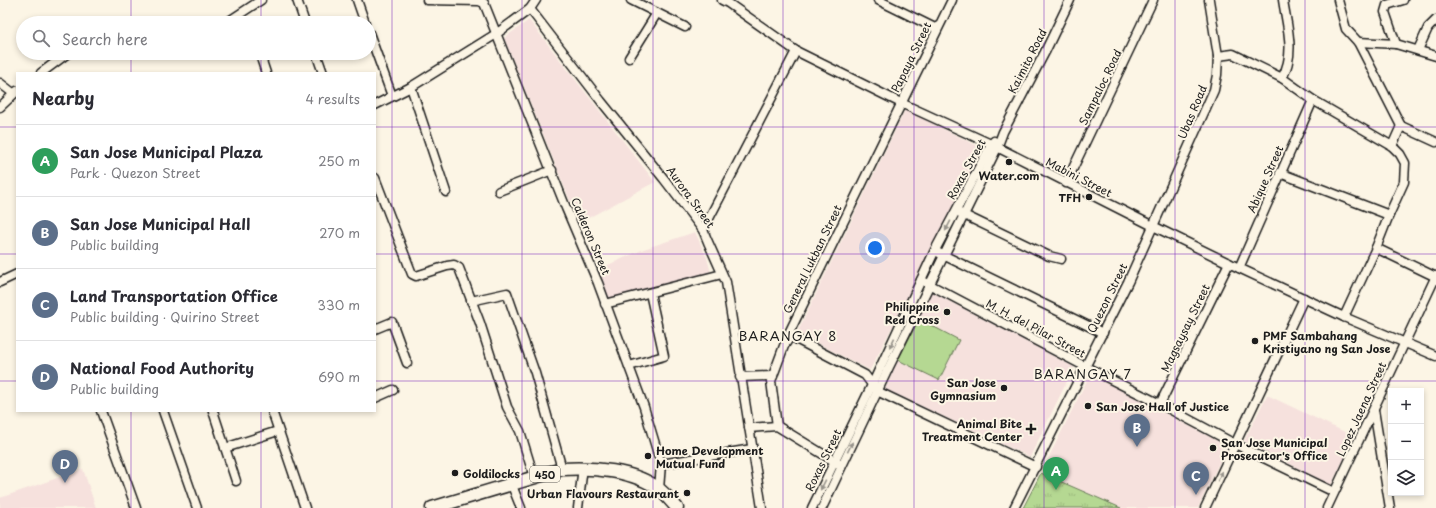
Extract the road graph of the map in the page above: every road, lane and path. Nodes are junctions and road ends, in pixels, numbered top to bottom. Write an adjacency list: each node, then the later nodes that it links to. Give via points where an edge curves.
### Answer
1 (261, 0): 20 (street)
2 (297, 0): 21 (street)
3 (357, 0): 22 (street)
4 (427, 0): 5 (street)
5 (431, 0): 17 (street)
6 (536, 0): 18 (street)
7 (631, 0): 19 (street)
8 (722, 0): 30 (street, Mabini Street)
9 (878, 0): 25 (street)
10 (952, 0): 25 (street, Papaya Street)
11 (1070, 0): 51 (street, Kaimito Road)
12 (1153, 0): 58 (street, Sampaloc Road)
13 (1209, 0): 32 (street, Ubas Road)
14 (1283, 0): 41 (street, via 1290,56)
15 (1338, 0): 27 (street, via 1346,29)
16 (1403, 0): 28 (street, via 1385,7)
17 (479, 1): 26 (street, Calderon Street, via 484,3)
18 (530, 9): 26 (street); 65 (street, Aurora Street)
19 (657, 13): 24 (street); 34 (street)
20 (237, 16)
21 (303, 16)
22 (363, 16)
23 (1436, 20): 29 (street, via 1428,28)
24 (685, 27)
25 (937, 29): 47 (street, Papaya Street)
26 (496, 34): 43 (street); 55 (street, Calderon Street)
27 (1358, 42): 28 (street); 50 (street)
28 (1396, 44): 29 (street)
29 (1418, 50): 33 (street)
30 (796, 51): 47 (street, Mabini Street); 65 (street)
31 (376, 52): 45 (street)
32 (1218, 56): 41 (street, via 1233,54); 64 (street, Ubas Road, via 1214,90)
33 (1436, 56)
34 (629, 58)
35 (59, 60): 38 (street)
36 (262, 60): 39 (street)
37 (318, 60): 40 (street)
38 (42, 72)
39 (266, 72)
40 (323, 72)
41 (1282, 78): 46 (street)
42 (0, 83): 44 (street)
43 (410, 87): 45 (street); 60 (street)
44 (15, 92): 49 (street)
45 (392, 96): 48 (street)
46 (1312, 100): 54 (street); 56 (street, Abique Street)
47 (901, 103): 53 (street, Mabini Street); 85 (street, General Lukban Street, via 791,328)
48 (376, 104)
49 (0, 107)
50 (1401, 126): 52 (street); 54 (street)
51 (1003, 132): 53 (street, Roxas Street)
52 (1436, 142)
53 (994, 146): 58 (street, Mabini Street); 61 (street, Roxas Street); 62 (street, Roxas Street)
54 (1392, 146): 63 (street, via 1405,163 1405,172 1404,182)
55 (552, 170): 59 (street); 81 (street, Calderon Street)
56 (1280, 173): 63 (street); 71 (street, Abique Street)
57 (376, 181): 80 (street, via 412,274 416,276 454,265 459,268)
58 (1066, 183): 64 (street, Mabini Street)
59 (499, 191)
60 (446, 192)
61 (956, 211): 62 (street); 67 (street, Roxas Street, one-way to 67)
62 (964, 215): 68 (street, Roxas Street); 69 (street, via 1049,256)
63 (1389, 215): 66 (street)
64 (1153, 226): 70 (street, Mabini Street); 84 (street, Quezon Street)
65 (703, 230): 73 (street, Aurora Street)
66 (1376, 248): 74 (street); 82 (street)
67 (935, 250): 68 (street); 75 (street, Roxas Street)
68 (944, 255): 77 (street, Roxas Street); 84 (street)
69 (1062, 259)
70 (1229, 263): 71 (street, Mabini Street); 96 (street, Magsaysay Street)
71 (1239, 268): 79 (street, Mabini Street)
72 (16, 274): 76 (street)
73 (722, 274): 78 (street); 92 (street, Aurora Street, via 726,282)
74 (1436, 276): 86 (street, Lopez Jaena Street)
75 (921, 280): 77 (street, M. H. del Pilar Street); 93 (street, Roxas Street, one-way to 93)
76 (0, 282)
77 (930, 285): 90 (street, M. H. del Pilar Street); 93 (street, Roxas Street)
78 (650, 293): 81 (street); 89 (street, via 664,356)
79 (1304, 298): 82 (street, Mabini Street); 105 (street)
80 (471, 301): 112 (street, via 507,293 535,373); 113 (street, via 507,407 520,431)
81 (606, 304): 89 (street, Calderon Street)
82 (1344, 317): 86 (street, Mabini Street)
83 (376, 329): 88 (street, via 392,322)
84 (1102, 333): 90 (street, Quezon Street)
85 (791, 334): 91 (street, General Lukban Street); 93 (street, via 865,375)
86 (1404, 343): 87 (street, Mabini Street); 97 (street, Lopez Jaena Street)
87 (1436, 356)
88 (407, 363)
89 (629, 366): 108 (street, Calderon Street)
90 (1086, 367): 96 (street, M. H. del Pilar Street); 111 (street, Quezon Street)
91 (773, 376): 92 (street); 102 (street, General Lukban Street, via 771,386)
92 (740, 377): 103 (street, Aurora Street)
93 (875, 388): 109 (street, Roxas Street); 111 (street)
94 (393, 390): 95 (street)
95 (376, 398)
96 (1160, 404): 105 (street, M. H. del Pilar Street)
97 (1374, 410): 117 (street, Lopez Jaena Street); 131 (street)
98 (101, 412): 118 (street)
99 (163, 412): 119 (street)
100 (213, 412): 106 (street)
101 (272, 412): 104 (street)
102 (777, 426): 103 (street); 109 (street)
103 (749, 428): 107 (street, Aurora Street)
104 (278, 431): 106 (street); 120 (street)
105 (1235, 444): 117 (street, M. H. del Pilar Street); 129 (street, one-way to 105)
106 (225, 448): 114 (street)
107 (752, 449): 108 (street); 125 (street, Aurora Street)
108 (660, 464): 116 (street, Calderon Street)
109 (838, 464): 126 (street, Roxas Street, one-way to 126); 127 (street, Roxas Street)
110 (583, 467): 112 (main road, 450); 116 (main road, 450, via 623,473); 123 (street)
111 (1036, 467): 128 (street, Quezon Street)
112 (562, 468): 113 (main road, 450)
113 (534, 477): 115 (main road, 450)
114 (236, 481)
115 (511, 483): 121 (main road, 450); 122 (street)
116 (659, 489): 124 (main road, 450)
117 (1334, 492): 130 (street, Lopez Jaena Street)
118 (136, 508)
119 (197, 508)
120 (305, 508)
121 (432, 508)
122 (521, 508)
123 (578, 508)
124 (677, 508)
125 (762, 508)
126 (812, 508)
127 (822, 508)
128 (1014, 508)
129 (1205, 508)
130 (1327, 508)
131 (1390, 508)

